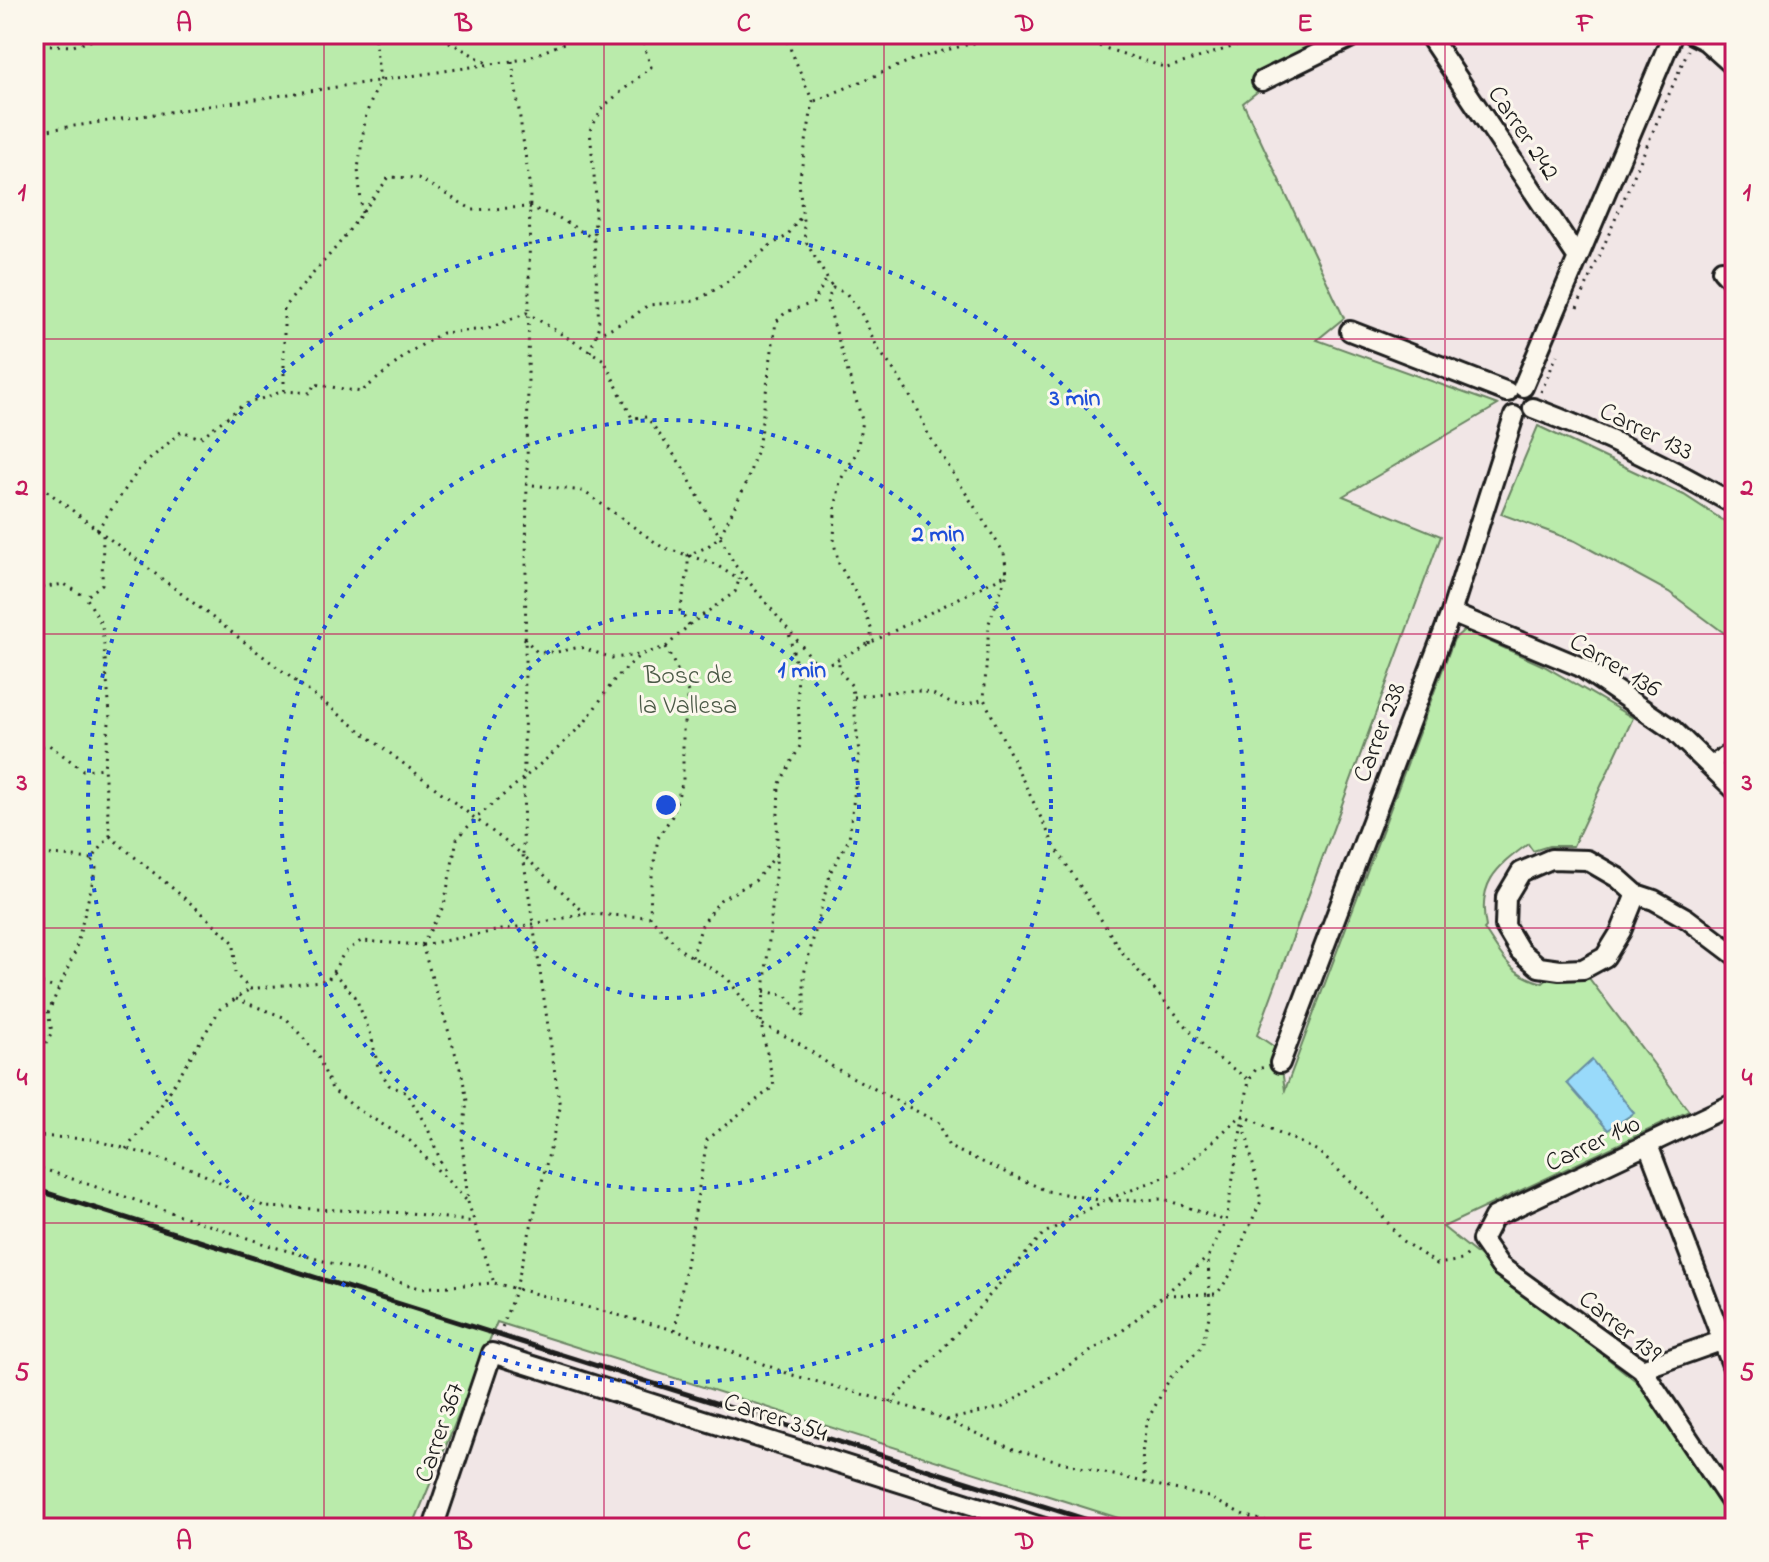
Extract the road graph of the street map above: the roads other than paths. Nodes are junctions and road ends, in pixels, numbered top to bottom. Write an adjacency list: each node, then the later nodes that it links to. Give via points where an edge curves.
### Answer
1 (1358, 34): 6 (street)
2 (1428, 34): 7 (street, Carrer 242)
3 (1673, 34): 7 (street)
4 (1693, 35): 5 (street)
5 (1735, 67)
6 (1262, 81)
7 (1578, 258): 9 (street)
8 (1350, 331): 9 (street, Carrer 133)
9 (1526, 396): 10 (street, Carrer 133); 11 (street, Carrer 238, via 1523,416 1514,416)
10 (1735, 505)
11 (1451, 613): 13 (street, Carrer 136, via 1581,667 1673,730); 17 (street, Carrer 238)
12 (1735, 748): 13 (street)
13 (1709, 765): 14 (street, Carrer 136)
14 (1735, 790)
15 (1636, 894): 15 (street, via 1587,860 1551,859 1521,872 1506,897 1505,926 1520,951 1539,967 1583,969 1605,957); 16 (street, via 1686,918)
16 (1735, 955)
17 (1280, 1063)
18 (1735, 1103): 19 (street, Carrer 140)
19 (1648, 1145): 20 (street, Carrer 140, via 1494,1217); 21 (street)
20 (1482, 1240): 23 (street, Carrer 139, via 1500,1266)
21 (1728, 1338): 23 (street); 24 (street)
22 (492, 1353): 26 (street, Carrer 367); 27 (street, Carrer 354)
23 (1642, 1369): 25 (street, Carrer 139)
24 (1735, 1373)
25 (1735, 1508)
26 (433, 1528)
27 (1044, 1528)

